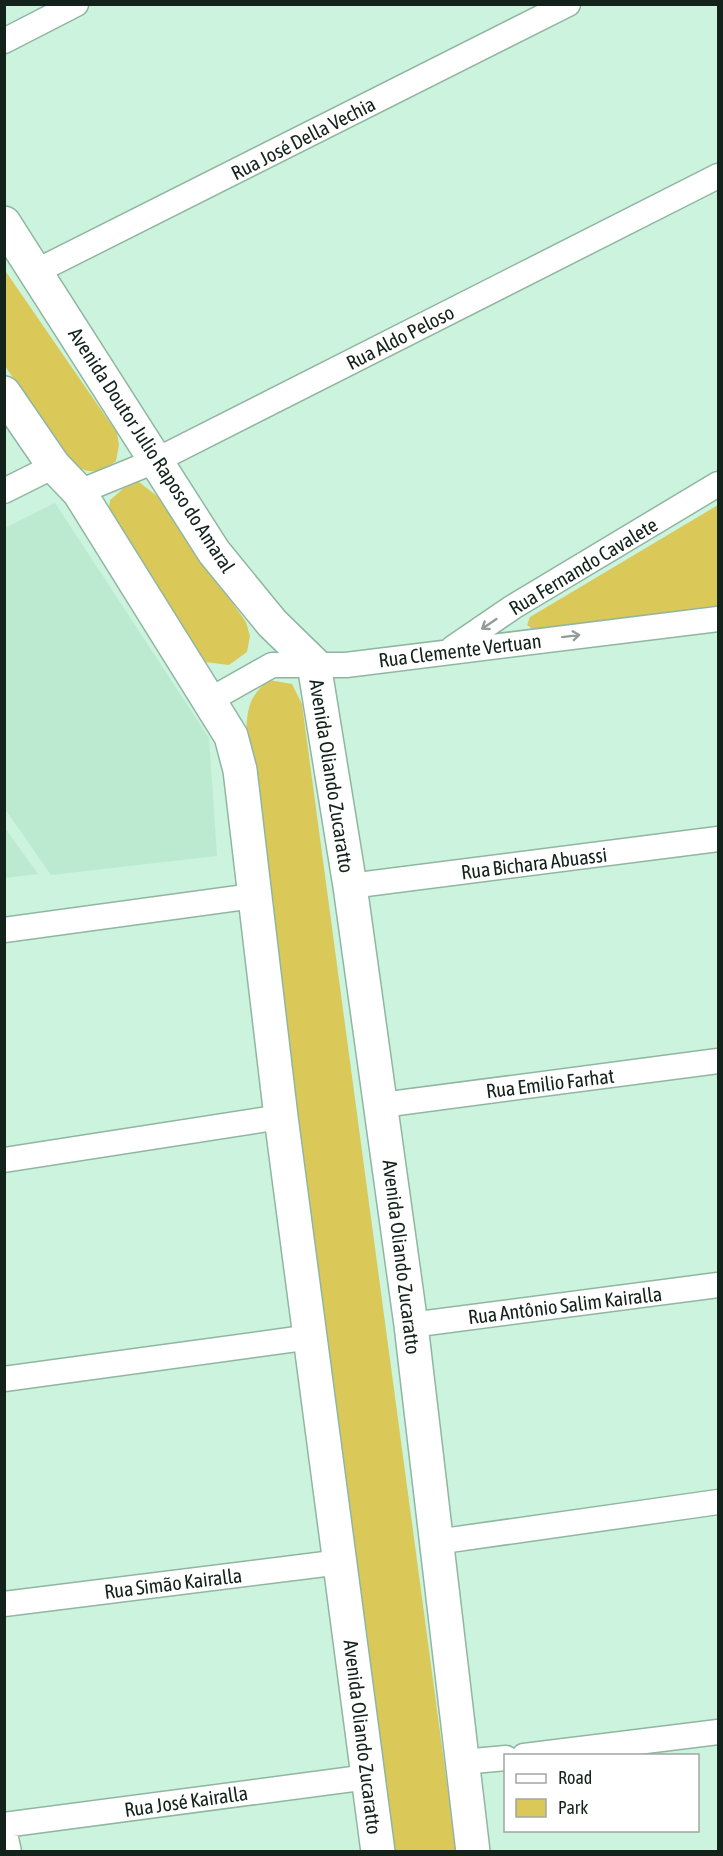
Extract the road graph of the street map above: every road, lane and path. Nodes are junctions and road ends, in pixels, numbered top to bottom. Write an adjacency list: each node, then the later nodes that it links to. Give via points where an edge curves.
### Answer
1 (76, 4): 3 (street)
2 (568, 4): 6 (street, Rua José Della Vechia)
3 (4, 41)
4 (718, 176): 8 (street, Rua Aldo Peloso)
5 (4, 223): 6 (street, Avenida Doutor Julio Raposo do Amaral)
6 (37, 271): 8 (street, Avenida Doutor Julio Raposo do Amaral)
7 (4, 393): 9 (street)
8 (155, 461): 12 (street, Rua Aldo Peloso); 15 (street, Avenida Doutor Julio Raposo do Amaral, via 214,552 272,623)
9 (54, 466): 11 (street); 12 (street)
10 (718, 484): 14 (street, Rua Fernando Cavalete, one-way to 14, via 513,607)
11 (4, 491)
12 (79, 492): 16 (street)
13 (718, 620): 14 (street, Rua Clemente Vertuan, one-way to 13)
14 (450, 650): 15 (street, Rua Clemente Vertuan, via 346,665)
15 (314, 664): 16 (street, Rua Clemente Vertuan, via 272,665); 18 (street, Avenida Oliando Zucaratto)
16 (210, 700): 19 (street, Avenida Oliando Zucaratto, via 231,736 240,770)
17 (718, 839): 18 (street, Rua Bichara Abuassi)
18 (350, 886): 22 (street, Avenida Oliando Zucaratto)
19 (253, 896): 20 (street); 23 (street, Avenida Oliando Zucaratto)
20 (4, 930)
21 (718, 1061): 22 (street, Rua Emilio Farhat)
22 (382, 1105): 26 (street, Avenida Oliando Zucaratto)
23 (281, 1117): 24 (street); 27 (street, Avenida Oliando Zucaratto)
24 (4, 1160)
25 (718, 1285): 26 (street, Rua Antônio Salim Kairalla)
26 (411, 1325): 30 (street, Avenida Oliando Zucaratto)
27 (311, 1337): 28 (street); 31 (street, Avenida Oliando Zucaratto)
28 (4, 1379)
29 (718, 1502): 30 (street)
30 (436, 1542): 36 (street, Avenida Oliando Zucaratto)
31 (341, 1562): 32 (street, Rua Simão Kairalla); 37 (street, Avenida Oliando Zucaratto)
32 (4, 1604)
33 (718, 1732): 34 (street)
34 (532, 1754)
35 (504, 1758): 36 (street)
36 (462, 1762): 41 (street, Avenida Oliando Zucaratto)
37 (368, 1777): 38 (street, Rua José Kairalla); 40 (street, Avenida Oliando Zucaratto)
38 (4, 1827): 39 (street)
39 (9, 1851)
40 (378, 1851)
41 (473, 1851)

